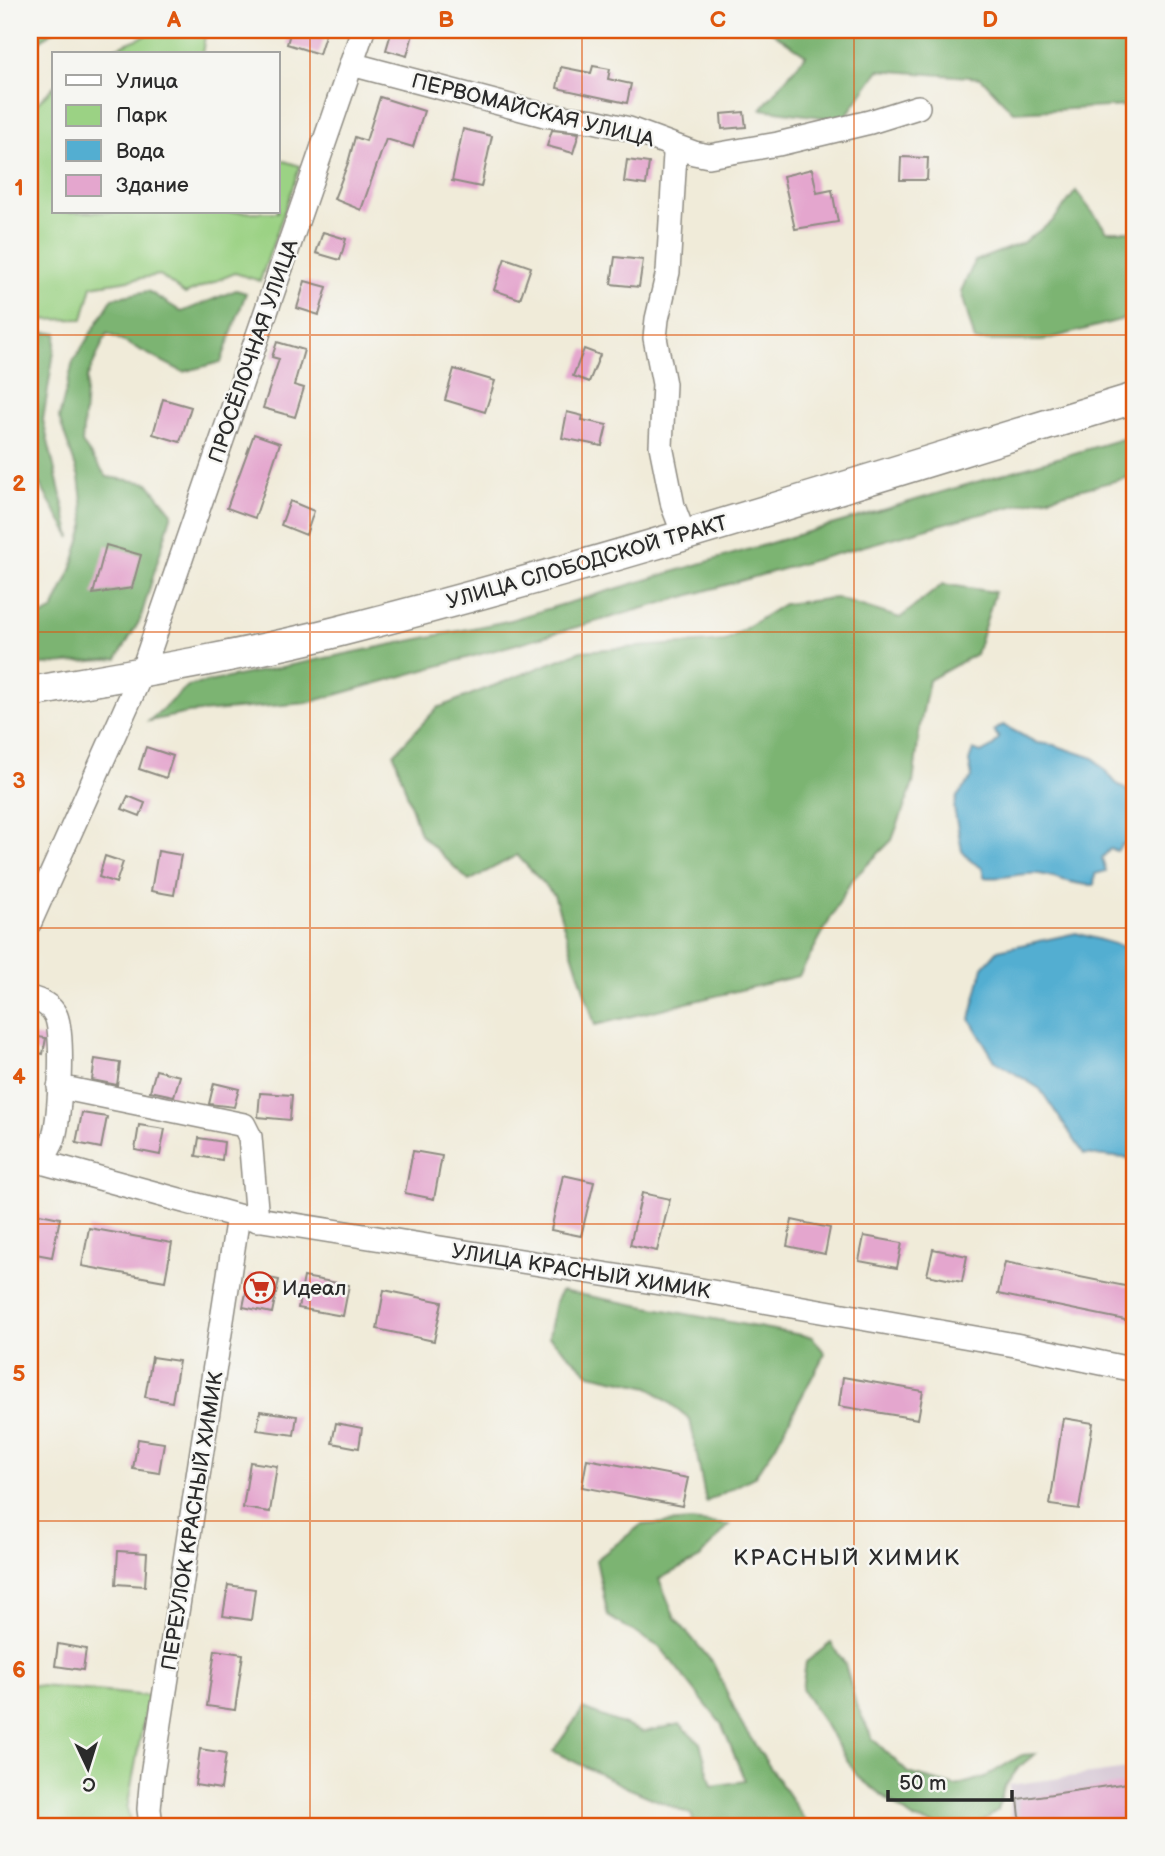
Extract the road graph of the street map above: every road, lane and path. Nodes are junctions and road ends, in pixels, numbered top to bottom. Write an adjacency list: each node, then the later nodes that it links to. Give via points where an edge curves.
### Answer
1 (363, 30): 2 (street, ПРОСЁЛОЧНАЯ УЛИЦА)
2 (351, 64): 4 (street, ПЕРВОМАЙСКАЯ УЛИЦА, via 544,115 629,129); 7 (street, ПРОСЁЛОЧНАЯ УЛИЦА)
3 (918, 107): 4 (street, ПЕРВОМАЙСКАЯ УЛИЦА, via 721,155)
4 (673, 146): 6 (street, via 668,272 655,338 664,384 661,446)
5 (1135, 398): 6 (main road, УЛИЦА СЛОБОДСКОЙ ТРАКТ)
6 (684, 535): 7 (main road, УЛИЦА СЛОБОДСКОЙ ТРАКТ, via 338,632)
7 (142, 672): 8 (main road, УЛИЦА СЛОБОДСКОЙ ТРАКТ); 9 (street, ПРОСЁЛОЧНАЯ УЛИЦА)
8 (30, 692)
9 (30, 922)
10 (30, 998): 11 (street, via 41,1001 55,1015 60,1032)
11 (59, 1087): 12 (street, via 54,1138); 13 (street, ПЕРЕУЛОК КРАСНЫЙ ХИМИК, via 247,1127)
12 (35, 1160): 13 (street, УЛИЦА КРАСНЫЙ ХИМИК)
13 (247, 1218): 14 (street, УЛИЦА КРАСНЫЙ ХИМИК, via 666,1284); 15 (street, ПЕРЕУЛОК КРАСНЫЙ ХИМИК, via 152,1775)
14 (1135, 1370)
15 (151, 1826)

